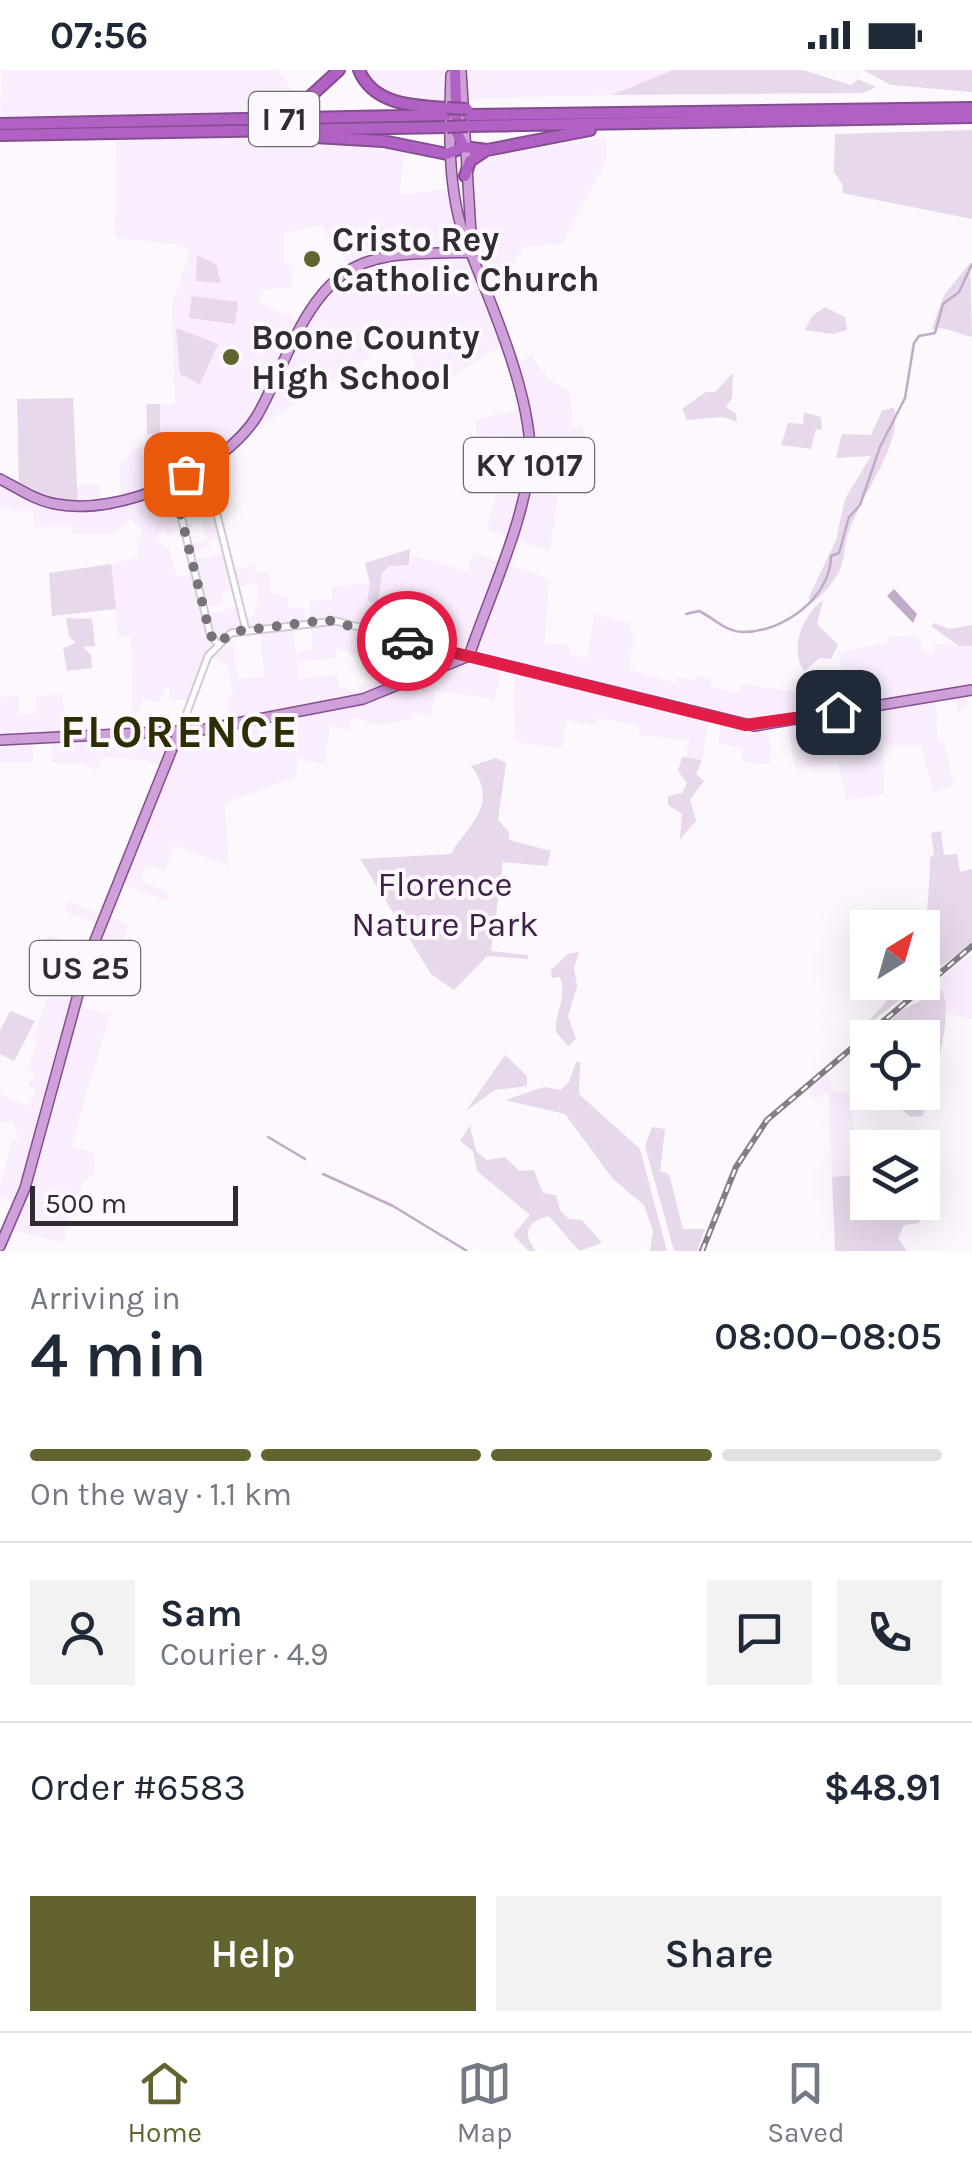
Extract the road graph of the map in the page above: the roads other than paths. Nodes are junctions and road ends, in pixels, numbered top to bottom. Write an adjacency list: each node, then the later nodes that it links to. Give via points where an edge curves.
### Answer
1 (338, 70): 8 (highway, via 317,94 279,111)
2 (359, 70): 6 (highway, via 366,84 391,100)
3 (456, 70): 13 (highway, via 456,133); 15 (main road, KY 1017)
4 (972, 105): 7 (highway)
5 (972, 116): 10 (highway, I 71)
6 (447, 117): 7 (highway, bridge); 7 (highway, I 71, bridge); 8 (highway, I 71); 11 (highway, I 71)
7 (467, 117): 10 (highway, I 71)
8 (122, 122): 9 (highway, I 71)
9 (0, 124)
10 (616, 124): 14 (highway)
11 (248, 130): 12 (highway, I 71); 15 (highway, via 383,140)
12 (0, 136)
13 (464, 146): 14 (highway); 15 (highway); 16 (main road, KY 1017)
14 (487, 150): 16 (highway, via 470,161)
15 (449, 157): 17 (main road, KY 1017)
16 (465, 176): 17 (main road, KY 1017)
17 (472, 252): 18 (main road, via 381,258 343,274 317,303 254,420); 23 (main road, KY 1017, via 522,398 530,450 523,500)
18 (204, 463): 20 (main road); 21 (street)
19 (0, 479): 20 (main road, via 72,506 126,502)
20 (168, 484): 22 (street)
21 (246, 630): 22 (street); 23 (street, via 327,620)
22 (216, 643): 25 (street)
23 (469, 656): 24 (main road, via 749,725); 25 (main road, via 363,699)
24 (972, 690)
25 (178, 734): 26 (main road); 27 (main road, US 25, via 88,958 25,1188)
26 (0, 740)
27 (0, 1246)

